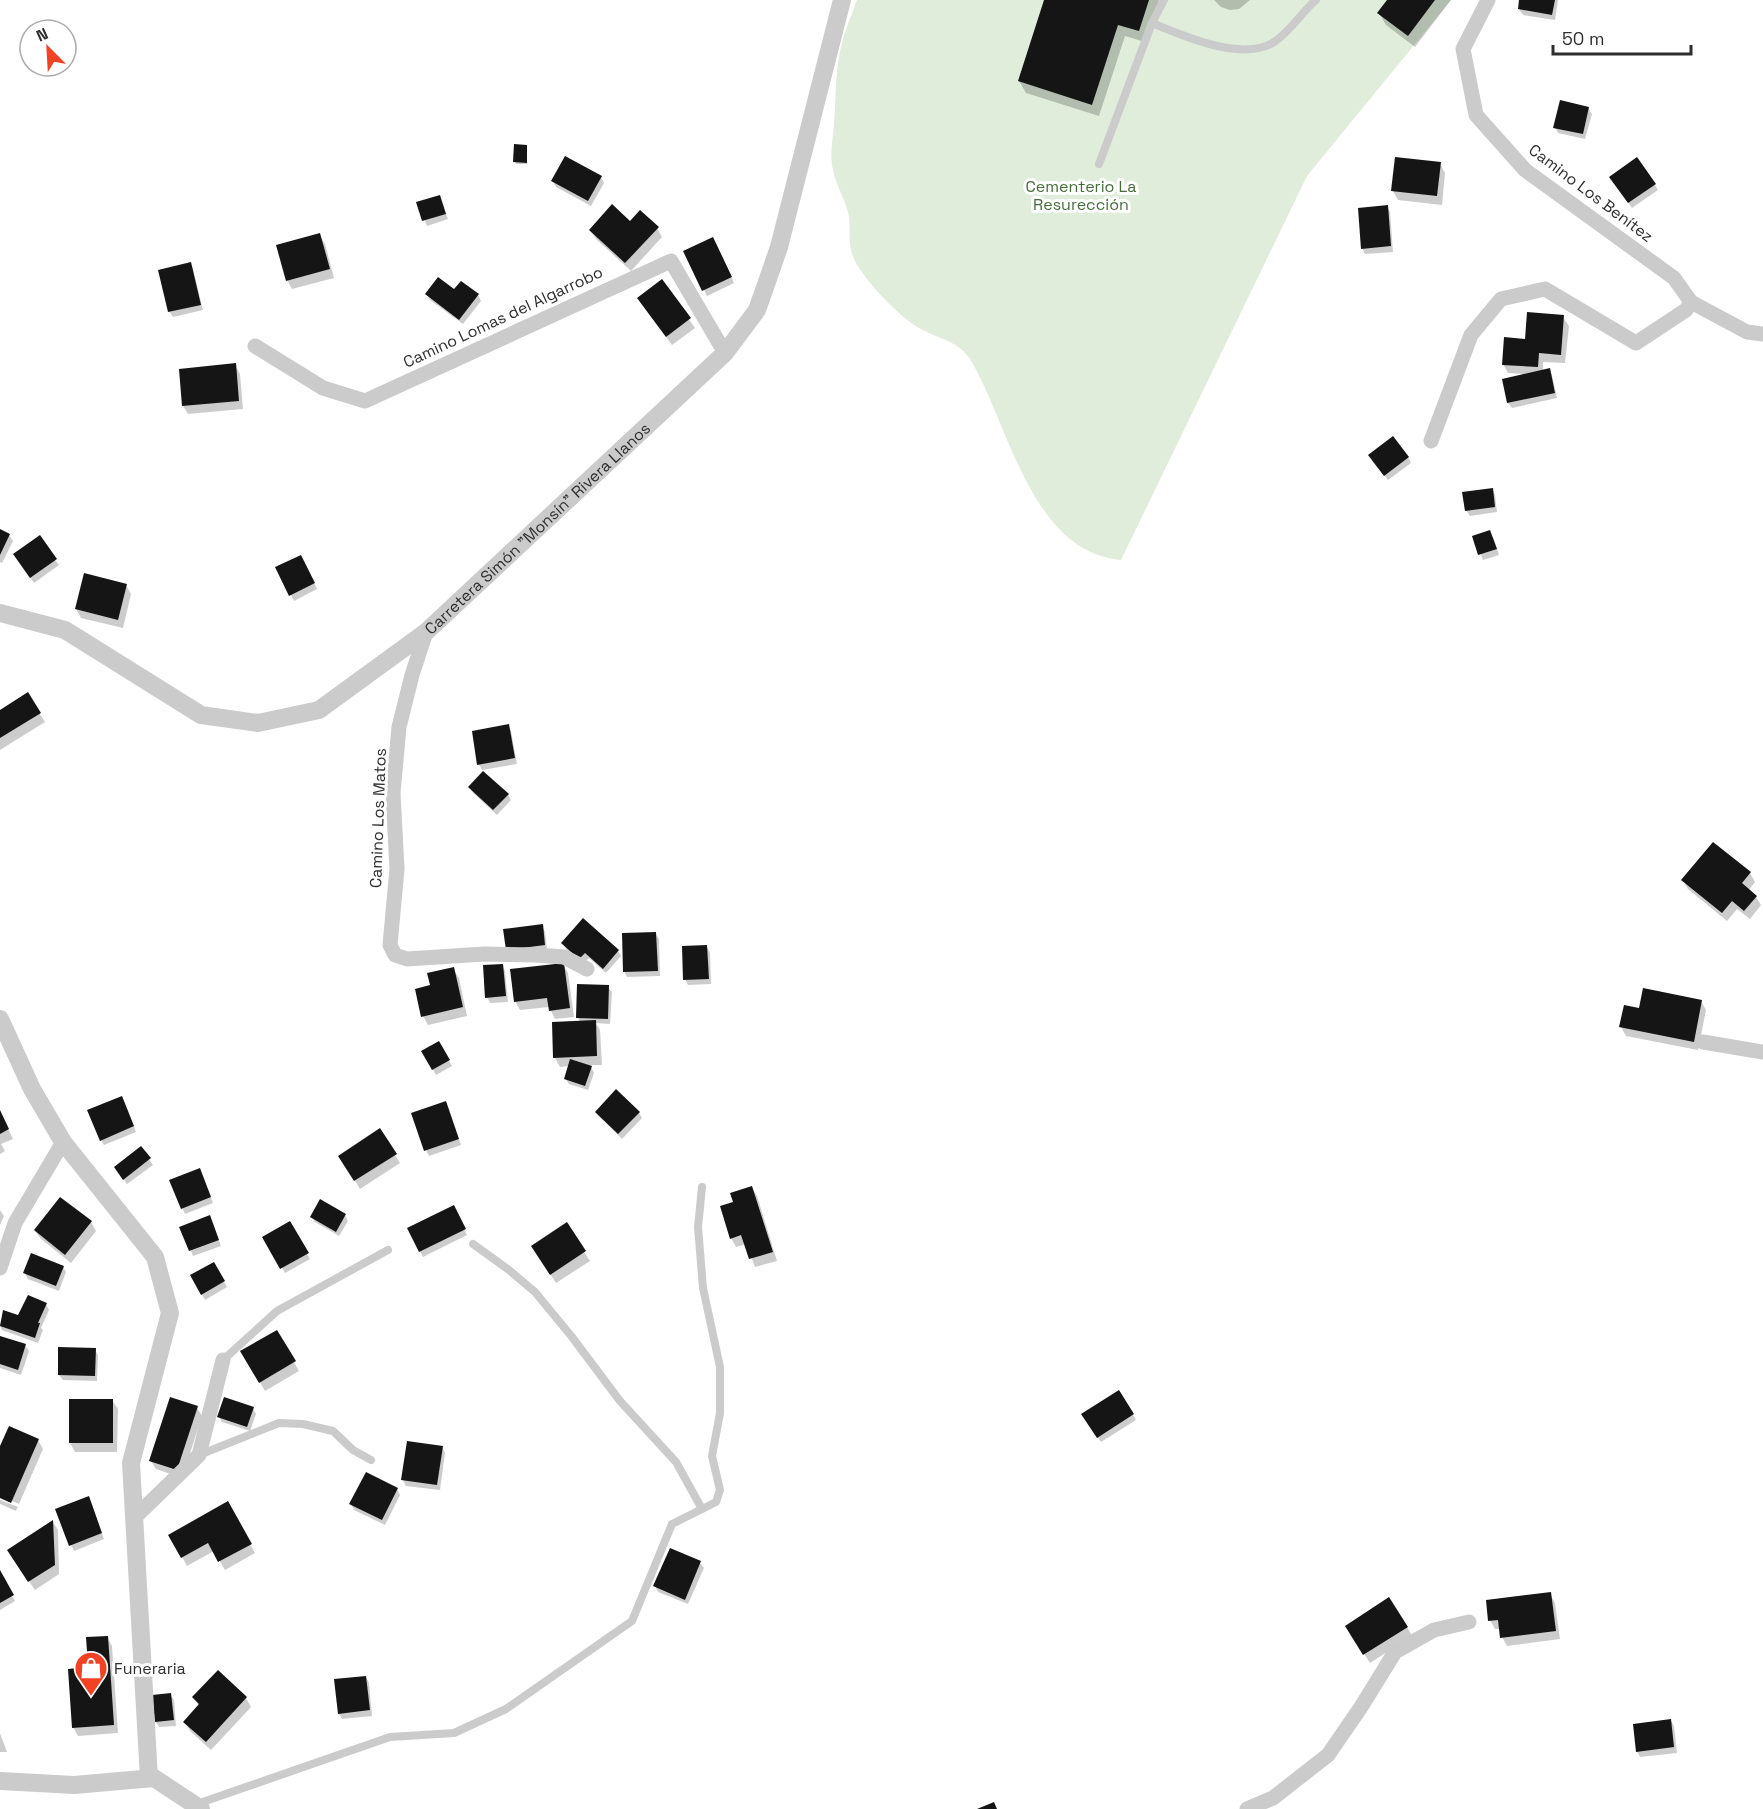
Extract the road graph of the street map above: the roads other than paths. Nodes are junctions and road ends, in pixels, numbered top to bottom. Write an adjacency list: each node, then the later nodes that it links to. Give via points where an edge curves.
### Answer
1 (842, 0): 10 (street, Carretera Simón "Monsín" Rivera Llanos, via 770,276 757,310)
2 (1164, 0): 5 (lane)
3 (1316, 0): 5 (lane, via 1276,42 1255,48 1228,49)
4 (1488, 0): 7 (street, Camino Los Benítez, via 1463,49 1476,115 1525,170 1674,278)
5 (1152, 23): 6 (lane)
6 (1100, 164)
7 (1691, 302): 8 (street, Camino Los Benítez, via 1747,332); 11 (street, via 1686,310 1636,344 1545,289 1501,299 1470,335)
8 (1763, 334)
9 (255, 346): 10 (street, Camino Lomas del Algarrobo, via 323,388 365,400 671,261)
10 (725, 353): 13 (street, Carretera Simón "Monsín" Rivera Llanos)
11 (1431, 441)
12 (1, 611): 13 (street, Carretera Simón "Monsín" Rivera Llanos, via 65,630 201,716 258,723 319,710)
13 (426, 632): 14 (street, Camino Los Matos, via 399,727 393,793 397,869 390,945 395,955 407,959 536,955 564,957)
14 (587, 969)
15 (0, 1019): 18 (street, via 32,1089)
16 (1703, 1042): 17 (street)
17 (1763, 1052)
18 (63, 1142): 22 (street, via 15,1223); 27 (street, via 155,1257 170,1313 131,1462)
19 (702, 1187): 26 (lane, via 698,1227 703,1288 720,1367 720,1413 712,1456 720,1490 716,1502)
20 (473, 1244): 26 (lane, via 535,1292 620,1401 676,1462)
21 (388, 1250): 23 (lane, via 277,1311)
22 (0, 1268)
23 (223, 1360): 24 (street)
24 (200, 1455): 25 (lane, via 279,1423 333,1431); 27 (street)
25 (371, 1460)
26 (702, 1509): 31 (lane, via 672,1524 632,1621 506,1709 454,1733 390,1737)
27 (134, 1518): 29 (street)
28 (1469, 1622): 32 (street, via 1434,1630 1395,1652 1328,1755 1273,1798)
29 (149, 1778): 30 (street, via 74,1785); 31 (street)
30 (0, 1781)
31 (198, 1807)
32 (1247, 1809)

